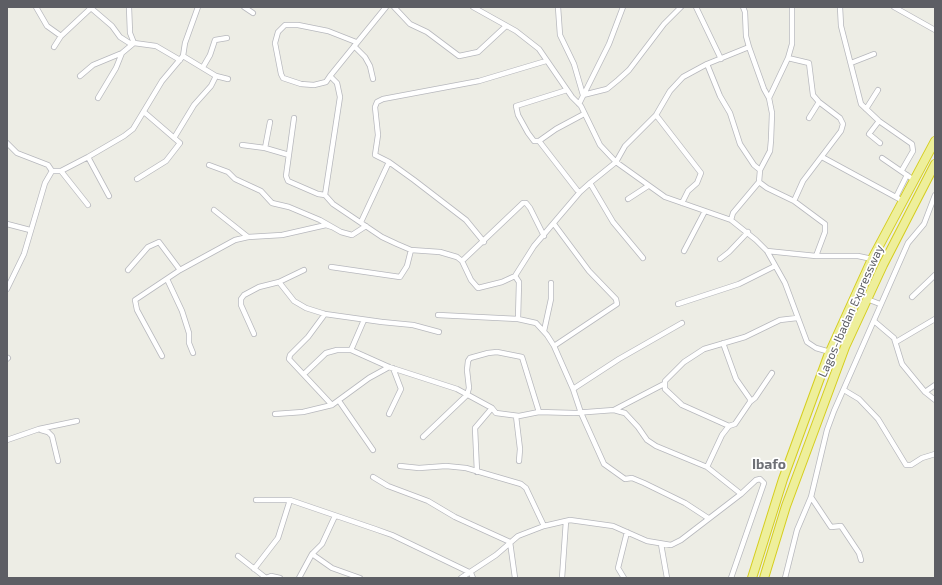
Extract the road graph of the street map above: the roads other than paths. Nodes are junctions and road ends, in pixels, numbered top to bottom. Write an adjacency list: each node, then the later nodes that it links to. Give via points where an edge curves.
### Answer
1 (36, 7): 20 (street, via 47,26)
2 (92, 7): 20 (street); 22 (street, via 120,37)
3 (129, 7): 22 (street)
4 (198, 7): 28 (street)
5 (244, 7): 17 (street)
6 (386, 7): 23 (street)
7 (394, 7): 18 (street, via 410,24 427,32 459,56 478,52)
8 (473, 7): 18 (street)
9 (558, 7): 43 (street, via 560,35 574,64)
10 (623, 7): 43 (street, via 609,44)
11 (680, 7): 43 (street, via 629,70 607,89)
12 (696, 7): 30 (street)
13 (743, 7): 25 (street)
14 (792, 7): 29 (street, via 793,36)
15 (840, 7): 33 (street, via 840,26)
16 (894, 7): 19 (street)
17 (253, 13)
18 (506, 26): 32 (street, via 531,42)
19 (935, 30)
20 (61, 36): 24 (street)
21 (227, 38): 35 (street, via 215,40 210,55)
22 (133, 44): 26 (street); 31 (street, via 156,46)
23 (355, 44): 38 (street); 38 (street, via 328,31 298,25 284,25 278,32 275,43 283,78 314,85 326,82); 40 (street, via 370,66)
24 (54, 47)
25 (749, 47): 30 (street); 45 (street)
26 (122, 53): 36 (street, via 93,65); 44 (street)
27 (874, 54): 33 (street)
28 (182, 56): 31 (street); 35 (street)
29 (788, 58): 45 (street); 46 (street, via 809,63 812,92)
30 (722, 59): 34 (street)
31 (180, 60): 49 (street, via 162,81)
32 (546, 61): 41 (street); 67 (street, via 479,81 404,96 391,96 377,102 374,115 378,135 375,154)
33 (851, 63): 48 (street, via 859,97)
34 (707, 64): 51 (street, via 675,84); 71 (street, via 730,113 740,144)
35 (202, 67): 37 (street)
36 (80, 76)
37 (216, 76): 39 (street); 56 (street)
38 (330, 76): 81 (street, via 337,83 340,97)
39 (228, 79)
40 (372, 79)
41 (567, 90): 47 (street); 57 (street, via 516,106 528,133 534,141)
42 (878, 90): 48 (street)
43 (583, 96): 47 (street)
44 (98, 98)
45 (769, 98): 71 (street, via 772,113 770,151)
46 (819, 102): 53 (street); 65 (street, via 840,118 843,124)
47 (579, 104): 50 (street)
48 (866, 109): 54 (street)
49 (144, 112): 56 (street); 64 (street, via 133,129)
50 (584, 114): 57 (street); 68 (street, via 598,141)
51 (656, 115): 68 (street, via 626,146); 87 (street, via 701,173)
52 (294, 118): 63 (street)
53 (808, 118)
54 (880, 121): 60 (street, via 869,134); 72 (street, via 912,144 913,151)
55 (270, 122): 62 (street)
56 (174, 138): 76 (street, via 180,143 166,161)
57 (539, 141): 80 (street)
58 (935, 141): 75 (highway, Lagos-Ibadan Expressway)
59 (7, 143): 73 (street, via 17,154 48,165)
60 (880, 143)
61 (242, 144): 62 (street)
62 (265, 148): 63 (street)
63 (289, 155): 81 (street, via 286,176 288,181)
64 (88, 157): 74 (street); 83 (street)
65 (822, 158): 85 (street); 86 (street, via 803,181)
66 (882, 158): 72 (street)
67 (389, 162): 92 (street); 101 (street, via 466,220)
68 (616, 162): 78 (street); 79 (street)
69 (935, 164): 122 (highway, Lagos-Ibadan Expressway)
70 (209, 165): 96 (street, via 228,172 235,179 261,191 272,204 289,207)
71 (760, 170): 77 (street)
72 (902, 170): 75 (street)
73 (52, 171): 74 (street); 97 (street, via 44,182)
74 (61, 171): 88 (street)
75 (910, 177): 85 (highway, Lagos-Ibadan Expressway)
76 (137, 180)
77 (759, 182): 86 (street); 91 (street, via 733,213)
78 (590, 183): 80 (street); 106 (street, via 613,222)
79 (648, 186): 84 (street); 87 (street, via 665,197)
80 (580, 192): 94 (street)
81 (325, 195): 92 (street, via 333,204)
82 (935, 195): 124 (street, via 924,224 908,243)
83 (109, 196)
84 (628, 199)
85 (900, 199): 108 (highway, Lagos-Ibadan Expressway)
86 (794, 201): 105 (street, via 825,224 825,232)
87 (682, 203): 90 (street)
88 (88, 205)
89 (214, 210): 100 (street)
90 (705, 211): 91 (street); 103 (street)
91 (731, 220): 98 (street)
92 (360, 222): 95 (street)
93 (7, 224): 97 (street)
94 (554, 224): 99 (street); 138 (street, via 589,271 616,299 617,304)
95 (366, 226): 96 (street, via 352,235); 102 (street)
96 (332, 227): 100 (street, via 326,225 282,235)
97 (30, 230): 120 (street, via 19,266)
98 (748, 232): 104 (street); 107 (street)
99 (544, 236): 101 (street, via 526,203); 116 (street, via 534,246)
100 (248, 237): 113 (street, via 235,240)
101 (484, 242): 109 (street)
102 (411, 250): 109 (street, via 440,252 457,257); 111 (street, via 407,266 400,277)
103 (684, 251)
104 (767, 252): 105 (street); 110 (street)
105 (816, 256): 108 (street, via 858,256)
106 (643, 258)
107 (720, 259)
108 (872, 259): 140 (highway, Lagos-Ibadan Expressway)
109 (462, 262): 116 (street, via 478,288)
110 (775, 266): 123 (street, via 739,284); 127 (street, via 785,284)
111 (331, 267)
112 (128, 270): 113 (street, via 148,247 159,242)
113 (180, 270): 117 (street)
114 (304, 270): 118 (street)
115 (935, 275): 121 (street)
116 (515, 276): 128 (street, via 519,282)
117 (167, 279): 141 (street, via 182,310); 142 (street, via 135,300 137,310)
118 (279, 282): 125 (street, via 294,301); 135 (street, via 259,288 241,299 241,305)
119 (551, 283): 133 (street, via 552,299)
120 (7, 289)
121 (912, 297)
122 (867, 299): 124 (street); 203 (highway, Lagos-Ibadan Expressway, via 845,347 803,460)
123 (678, 304)
124 (880, 304): 131 (street)
125 (325, 314): 130 (street); 145 (street, via 308,337 290,354 291,363)
126 (438, 315): 128 (street)
127 (797, 318): 137 (street, via 780,320 745,337); 140 (street, via 807,342)
128 (518, 319): 133 (street, via 536,323)
129 (935, 319): 136 (street)
130 (364, 320): 134 (street, via 413,325); 139 (street)
131 (874, 321): 136 (street); 149 (street)
132 (682, 322): 148 (street)
133 (544, 331): 138 (street)
134 (439, 332)
135 (254, 334)
136 (896, 342): 150 (street, via 902,364)
137 (723, 343): 146 (street, via 694,354 672,372); 154 (street, via 736,379)
138 (554, 346): 148 (street)
139 (351, 350): 143 (street); 145 (street, via 326,353)
140 (830, 352): 202 (highway, Lagos-Ibadan Expressway, via 783,479)
141 (193, 353)
142 (162, 356)
143 (391, 367): 151 (street); 153 (street, via 369,378); 161 (street, via 401,389)
144 (772, 373): 154 (street)
145 (304, 374): 155 (street)
146 (664, 384): 157 (street); 164 (street, via 669,393 682,405)
147 (935, 385): 150 (street)
148 (573, 389): 159 (street)
149 (844, 390): 169 (street, via 859,399 878,419 906,465); 177 (street, via 827,430)
150 (925, 392): 152 (street)
151 (467, 395): 156 (street); 158 (street, via 467,363 470,358 488,353 518,355 524,360); 166 (street)
152 (935, 400)
153 (339, 401): 155 (street); 168 (street)
154 (750, 402): 164 (street, via 735,424)
155 (332, 405): 160 (street, via 303,412)
156 (492, 408): 162 (street, via 496,413); 174 (street, via 475,428)
157 (614, 410): 159 (street); 173 (street, via 625,413 647,440 656,446)
158 (539, 412): 159 (street); 162 (street)
159 (581, 413): 181 (street, via 604,464 625,479 632,478 644,483 685,503)
160 (275, 414)
161 (389, 414)
162 (516, 416): 171 (street)
163 (77, 421): 165 (street)
164 (729, 426): 173 (street)
165 (39, 429): 167 (street); 170 (street, via 52,436)
166 (423, 437)
167 (7, 440)
168 (373, 450)
169 (935, 454)
170 (58, 461)
171 (519, 461)
172 (400, 466): 174 (street, via 455,466)
173 (707, 467): 176 (street)
174 (477, 472): 183 (street, via 525,486)
175 (373, 477): 185 (street)
176 (741, 494): 181 (street); 201 (street, via 756,480 763,480)
177 (811, 497): 189 (street, via 831,528 841,526); 204 (street, via 797,530)
178 (256, 500): 179 (street)
179 (290, 500): 180 (street); 190 (street, via 278,538)
180 (335, 516): 187 (street, via 322,544); 191 (street, via 392,535)
181 (708, 518): 186 (street, via 677,543)
182 (566, 521): 183 (street); 184 (street, via 600,523); 198 (street)
183 (544, 526): 185 (street, via 526,532)
184 (627, 532): 186 (street); 199 (street, via 618,568)
185 (510, 542): 191 (street); 197 (street)
186 (661, 544): 200 (street)
187 (312, 554): 194 (street); 195 (street, via 339,572)
188 (238, 556): 190 (street)
189 (861, 560)
190 (254, 569): 192 (street)
191 (472, 576): 196 (street)
192 (266, 578): 193 (street)
193 (280, 578)
194 (299, 578)
195 (360, 578)
196 (462, 578)
197 (515, 578)
198 (562, 578)
199 (624, 578)
200 (667, 578)
201 (731, 578)
202 (752, 578)
203 (764, 578)
204 (785, 578)

